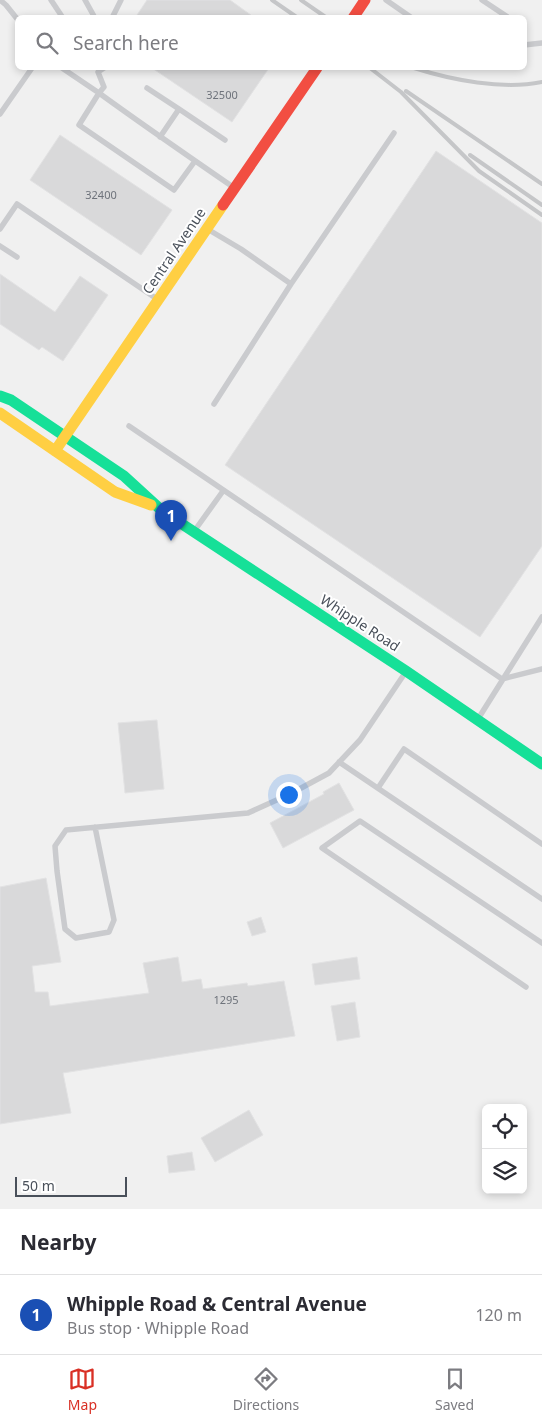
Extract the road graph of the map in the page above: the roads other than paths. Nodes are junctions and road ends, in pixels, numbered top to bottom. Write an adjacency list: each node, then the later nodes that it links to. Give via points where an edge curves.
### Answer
1 (0, 0): 12 (lane)
2 (52, 0): 7 (lane)
3 (85, 0): 8 (lane)
4 (121, 0): 9 (lane)
5 (386, 0): 10 (lane)
6 (482, 0): 11 (lane)
7 (61, 15)
8 (93, 15)
9 (114, 15)
10 (408, 15)
11 (504, 15)
12 (15, 16)
13 (542, 43): 14 (lane)
14 (527, 44)
15 (31, 70): 22 (lane)
16 (65, 70): 20 (lane)
17 (96, 70): 20 (lane, via 104,87)
18 (316, 70): 27 (main road, Central Avenue)
19 (147, 88): 21 (lane)
20 (99, 93): 24 (lane); 26 (lane, via 79,124 174,190)
21 (179, 110): 24 (lane); 25 (lane)
22 (0, 114)
23 (394, 133): 32 (lane)
24 (160, 137): 26 (lane)
25 (226, 140)
26 (195, 161): 27 (lane)
27 (235, 188): 29 (main road, Central Avenue)
28 (0, 229): 33 (lane, via 17,204)
29 (207, 229): 32 (lane); 33 (main road, Central Avenue)
30 (0, 246): 31 (lane)
31 (16, 257)
32 (291, 284): 35 (lane)
33 (158, 300): 38 (main road, Central Avenue)
34 (0, 396): 38 (main road, Whipple Road)
35 (214, 404)
36 (0, 414): 39 (main road, Whipple Road)
37 (129, 426): 40 (lane)
38 (65, 437): 39 (main road, Central Avenue); 41 (main road, Whipple Road, via 124,476)
39 (55, 451): 41 (main road, Whipple Road, via 115,492)
40 (223, 490): 42 (lane); 46 (lane)
41 (159, 508): 42 (main road, Whipple Road)
42 (194, 532): 45 (main road, Whipple Road)
43 (542, 618): 46 (lane)
44 (542, 669): 46 (lane)
45 (406, 672): 47 (main road, Whipple Road); 48 (lane, via 360,740)
46 (502, 679): 47 (lane)
47 (477, 720): 49 (main road, Whipple Road)
48 (339, 762): 50 (lane); 51 (lane, via 329,773 248,813)
49 (542, 764)
50 (378, 788): 52 (lane, via 404,750); 53 (lane)
51 (95, 827): 51 (lane, via 66,830 55,846 65,930 76,938 109,932 114,920)
52 (542, 844)
53 (542, 899)
54 (542, 943): 55 (lane, via 360,821 322,848)
55 (526, 987)

